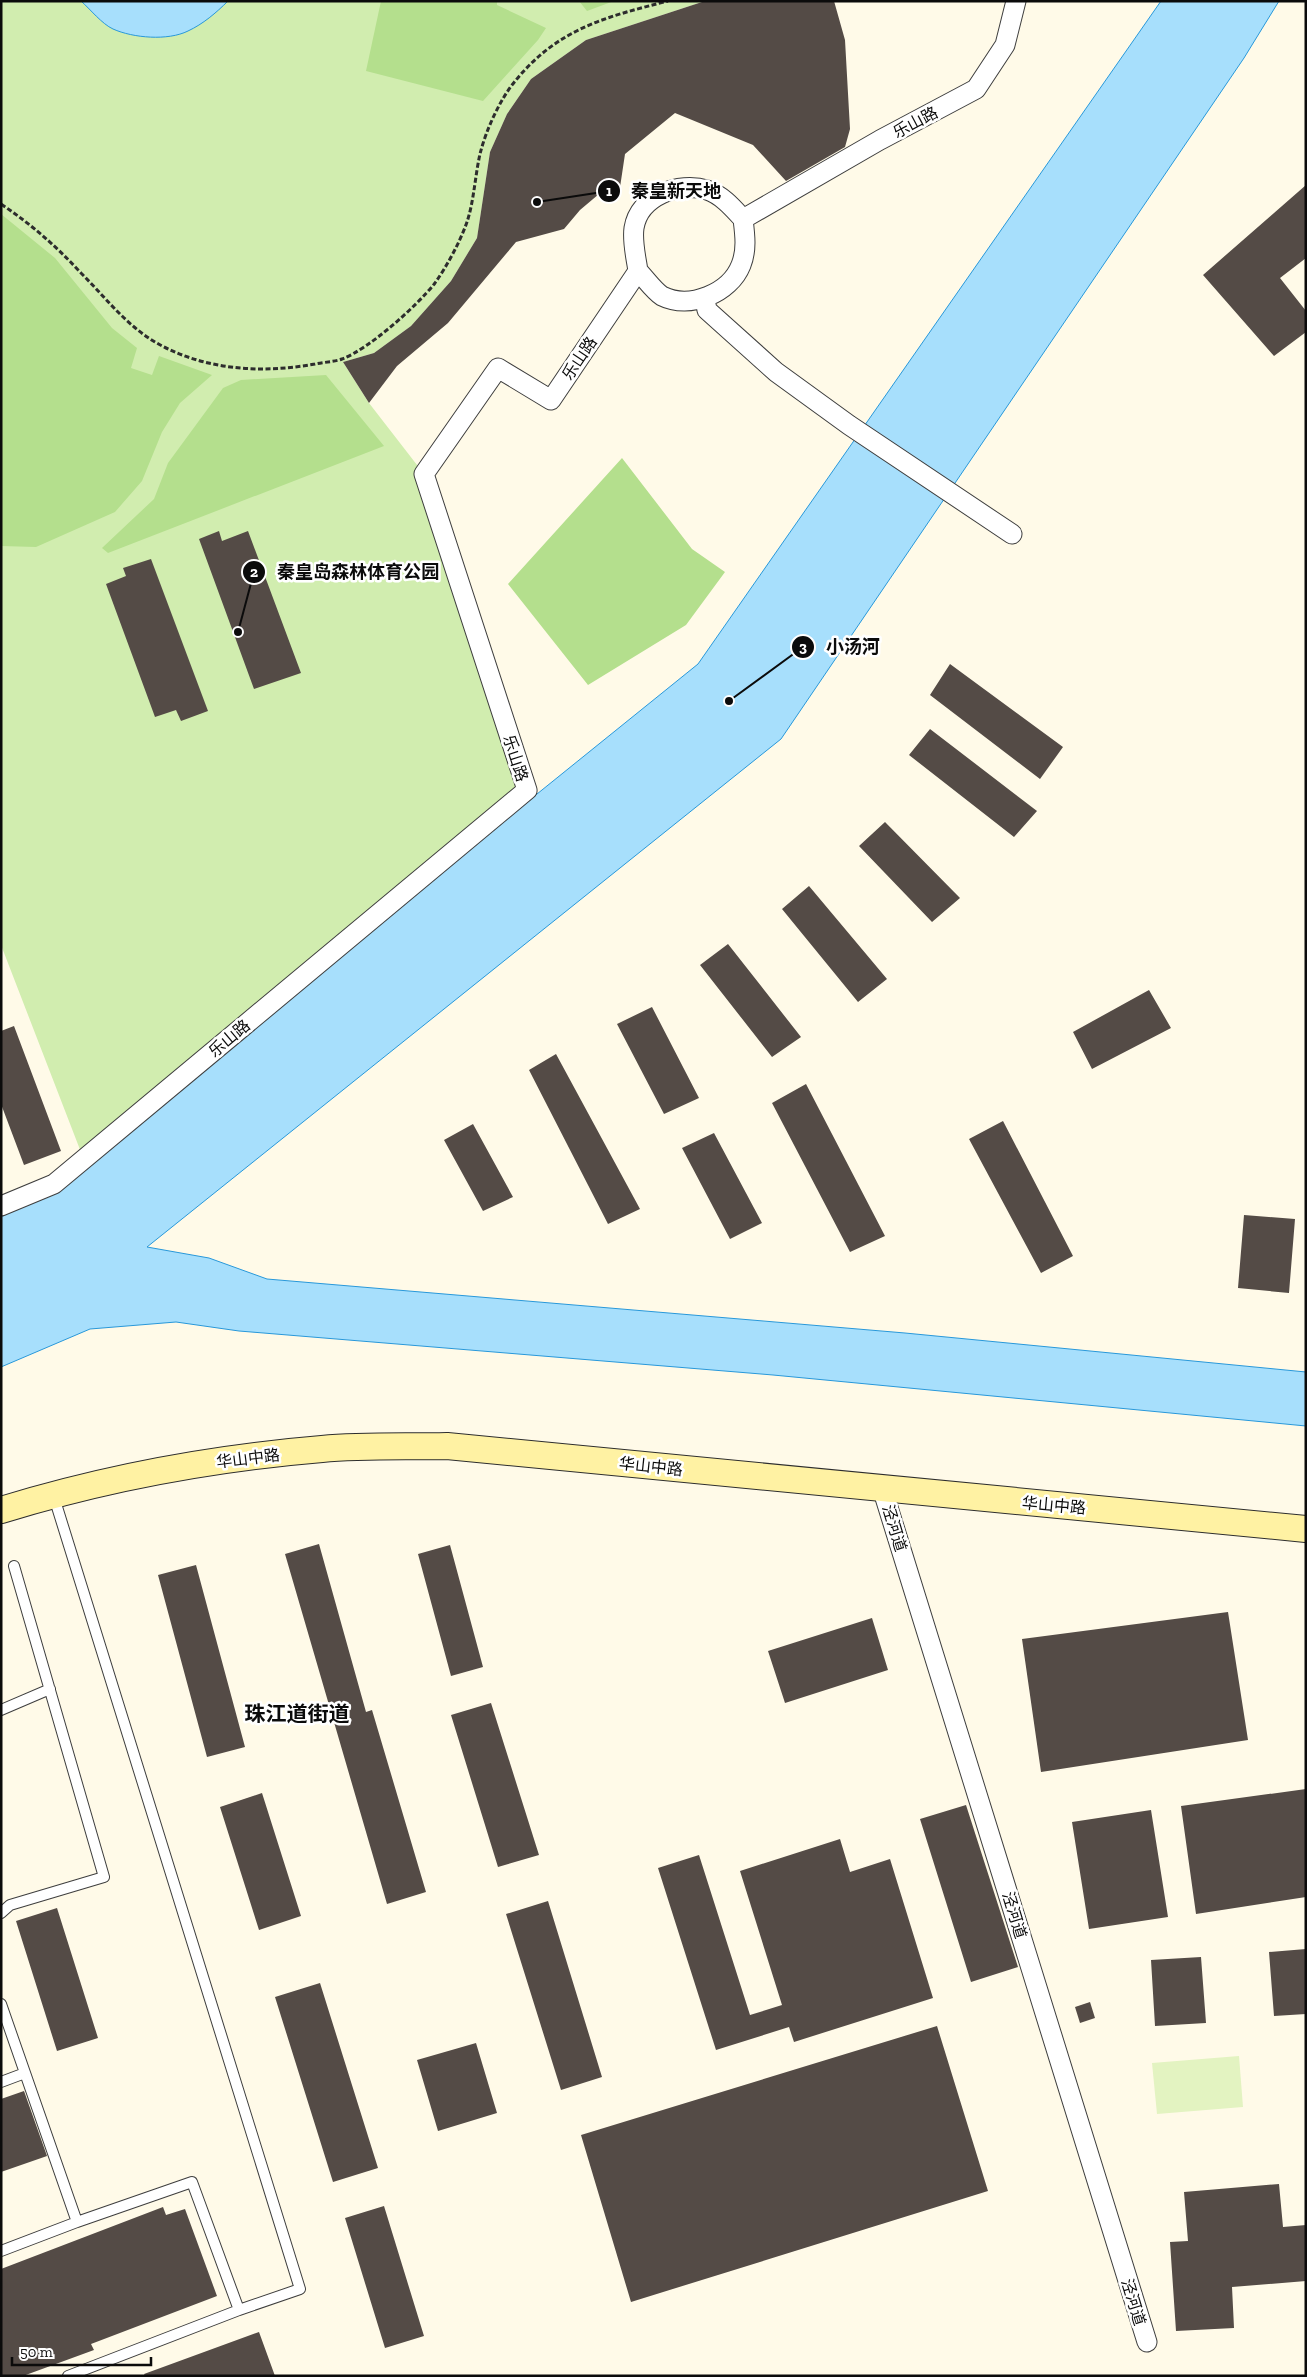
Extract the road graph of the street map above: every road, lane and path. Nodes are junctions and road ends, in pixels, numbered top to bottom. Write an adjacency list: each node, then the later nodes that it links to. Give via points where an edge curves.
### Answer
1 (668, 1): 3 (path, via 613,15 570,33 535,59 514,82 492,121 481,152 467,222 435,283 372,341 342,359 273,370 205,362 155,342 125,321 36,228)
2 (1016, 1): 4 (street, 乐山路, via 1005,45 976,89)
3 (1, 204)
4 (743, 219): 5 (street, via 726,201 708,191 689,187 663,192 644,207 634,226); 6 (street, via 746,243 741,266 727,285)
5 (638, 271): 6 (street, via 662,296 683,300); 8 (street, 乐山路, via 551,400 498,368 424,474 527,790 54,1184)
6 (705, 299): 7 (street, via 707,310 776,372)
7 (1012, 534)
8 (1, 1206)
9 (882, 1488): 10 (street, 华山中路, via 447,1446 323,1448 184,1465); 12 (street, 华山中路); 23 (street, 泾河道)
10 (53, 1494): 11 (street, 华山中路); 22 (lane, via 300,2289)
11 (1, 1510)
12 (1306, 1529)
13 (14, 1566): 14 (lane)
14 (50, 1689): 15 (lane); 16 (lane, via 104,1877 10,1905)
15 (1, 1710)
16 (1, 1913)
17 (1, 2004): 18 (lane)
18 (25, 2072): 19 (lane); 20 (lane)
19 (1, 2082)
20 (77, 2222): 21 (lane); 22 (lane, via 192,2182)
21 (1, 2251)
22 (239, 2310): 24 (lane)
23 (1147, 2342)
24 (68, 2376)

